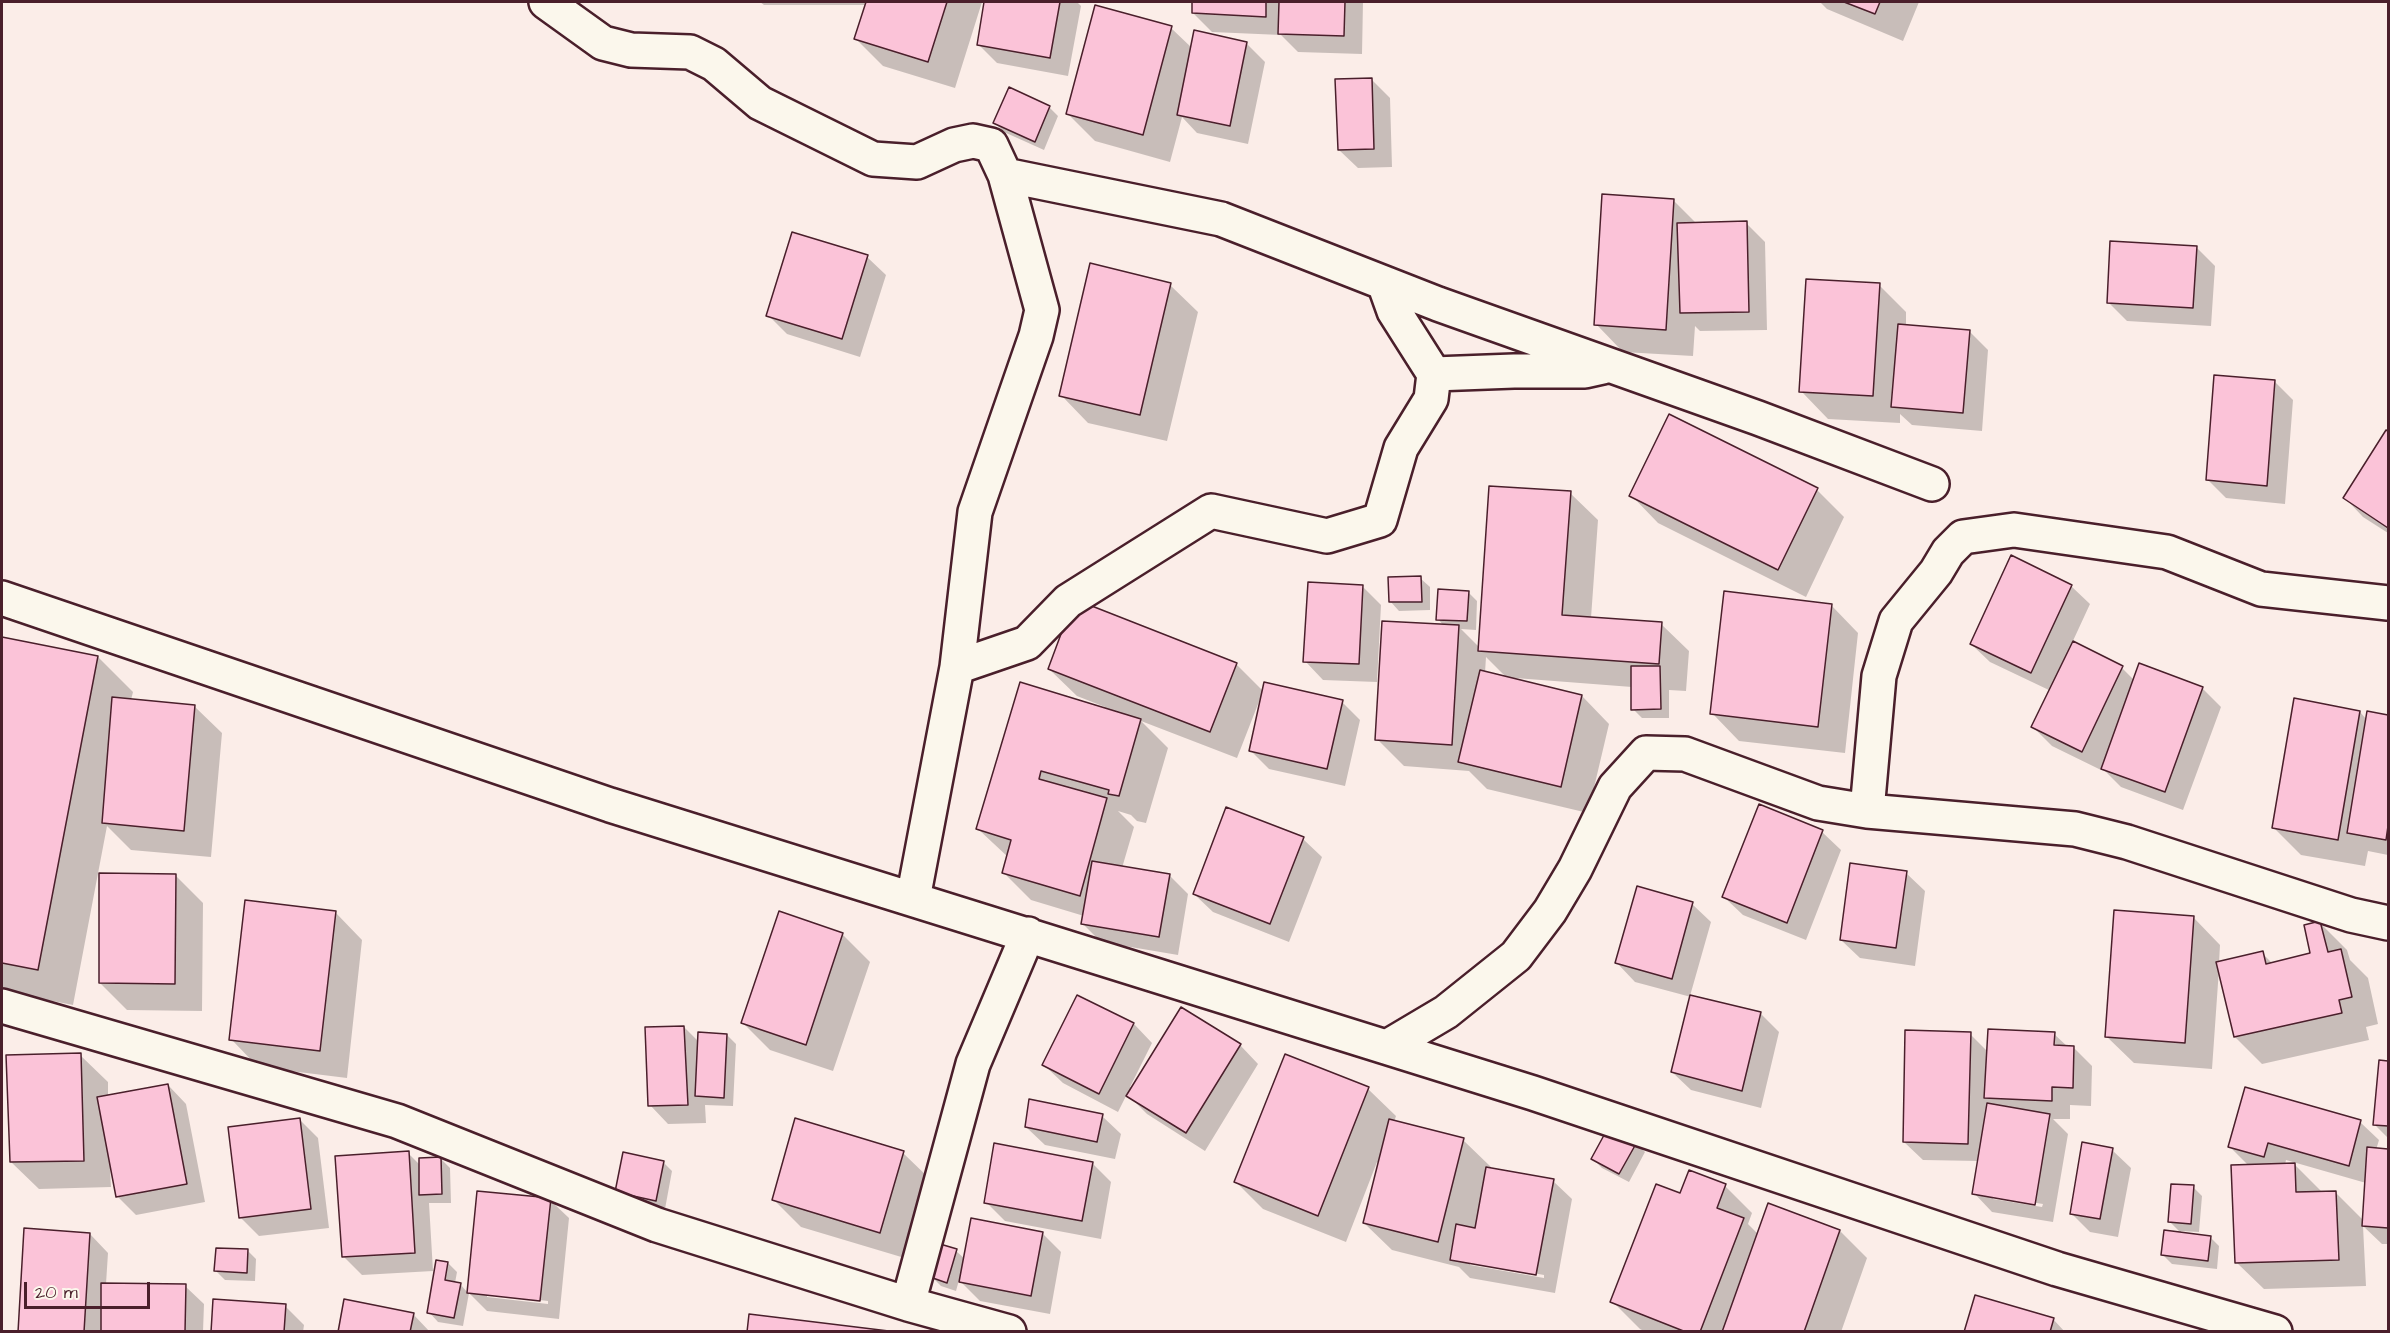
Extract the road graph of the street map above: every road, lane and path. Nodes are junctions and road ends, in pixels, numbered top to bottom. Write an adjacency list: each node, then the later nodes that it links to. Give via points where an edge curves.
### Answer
1 (546, 2): 2 (street, via 603,43 631,50 690,52 714,64 760,103 873,159 917,162 973,141 991,145)
2 (1005, 175): 3 (street, via 1221,219); 9 (street, via 1042,310 975,512)
3 (1384, 283): 4 (street); 5 (street, via 1394,311)
4 (1610, 365): 5 (street, via 1585,371); 6 (street)
5 (1434, 374): 9 (street, via 1431,399 1401,448 1380,520 1327,536 1211,511 1068,602 1027,643)
6 (1932, 484)
7 (2, 598): 11 (street, via 610,805)
8 (2388, 603): 10 (street, via 2261,589 2167,552 2014,530 1963,537 1896,621 1879,676)
9 (957, 667): 11 (street)
10 (1867, 811): 12 (street, via 2075,829); 15 (street, via 1818,803 1684,754 1646,753 1615,788 1575,869 1550,911 1515,956 1446,1012)
11 (913, 899): 13 (street)
12 (2388, 923)
13 (1028, 934): 15 (street); 16 (street, via 973,1064)
14 (2, 1006): 16 (street, via 397,1121 657,1225)
15 (1387, 1047): 18 (street, via 2057,1269)
16 (908, 1305): 17 (street)
17 (1009, 1332)
18 (2275, 1332)

